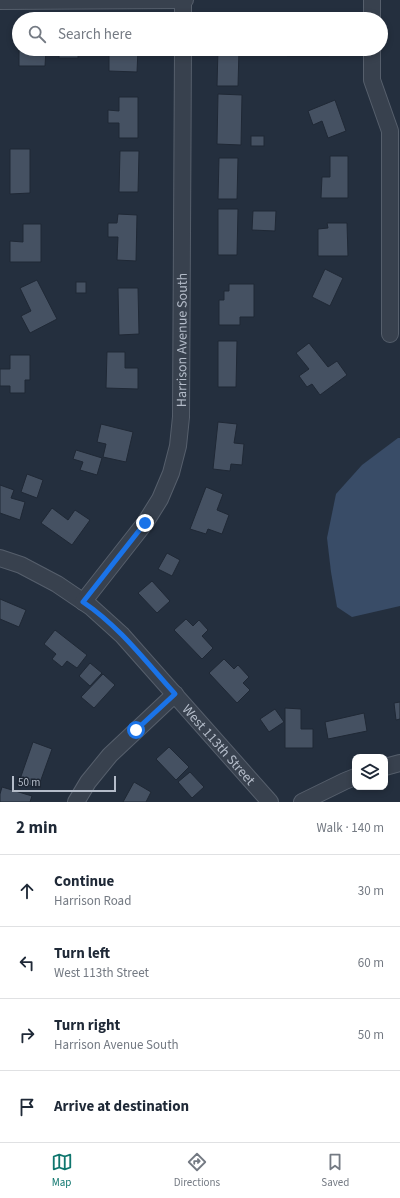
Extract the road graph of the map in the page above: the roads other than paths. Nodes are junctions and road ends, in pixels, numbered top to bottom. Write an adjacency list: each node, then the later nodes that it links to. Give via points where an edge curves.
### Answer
1 (184, 0): 3 (street); 4 (street)
2 (372, 0): 5 (street)
3 (0, 1)
4 (183, 12)
5 (372, 12)
6 (182, 56): 10 (street, Harrison Avenue South, via 181,417 178,446 171,473 160,499 145,523)
7 (372, 56): 8 (street, via 372,80 390,131)
8 (390, 334)
9 (0, 558): 10 (street, West 113th Street, via 27,568)
10 (83, 602): 11 (street, West 113th Street, via 122,635)
11 (175, 694): 15 (street, via 110,754); 16 (street, West 113th Street)
12 (400, 763): 13 (street)
13 (388, 766)
14 (352, 778): 17 (street)
15 (76, 802)
16 (270, 802)
17 (302, 802)

